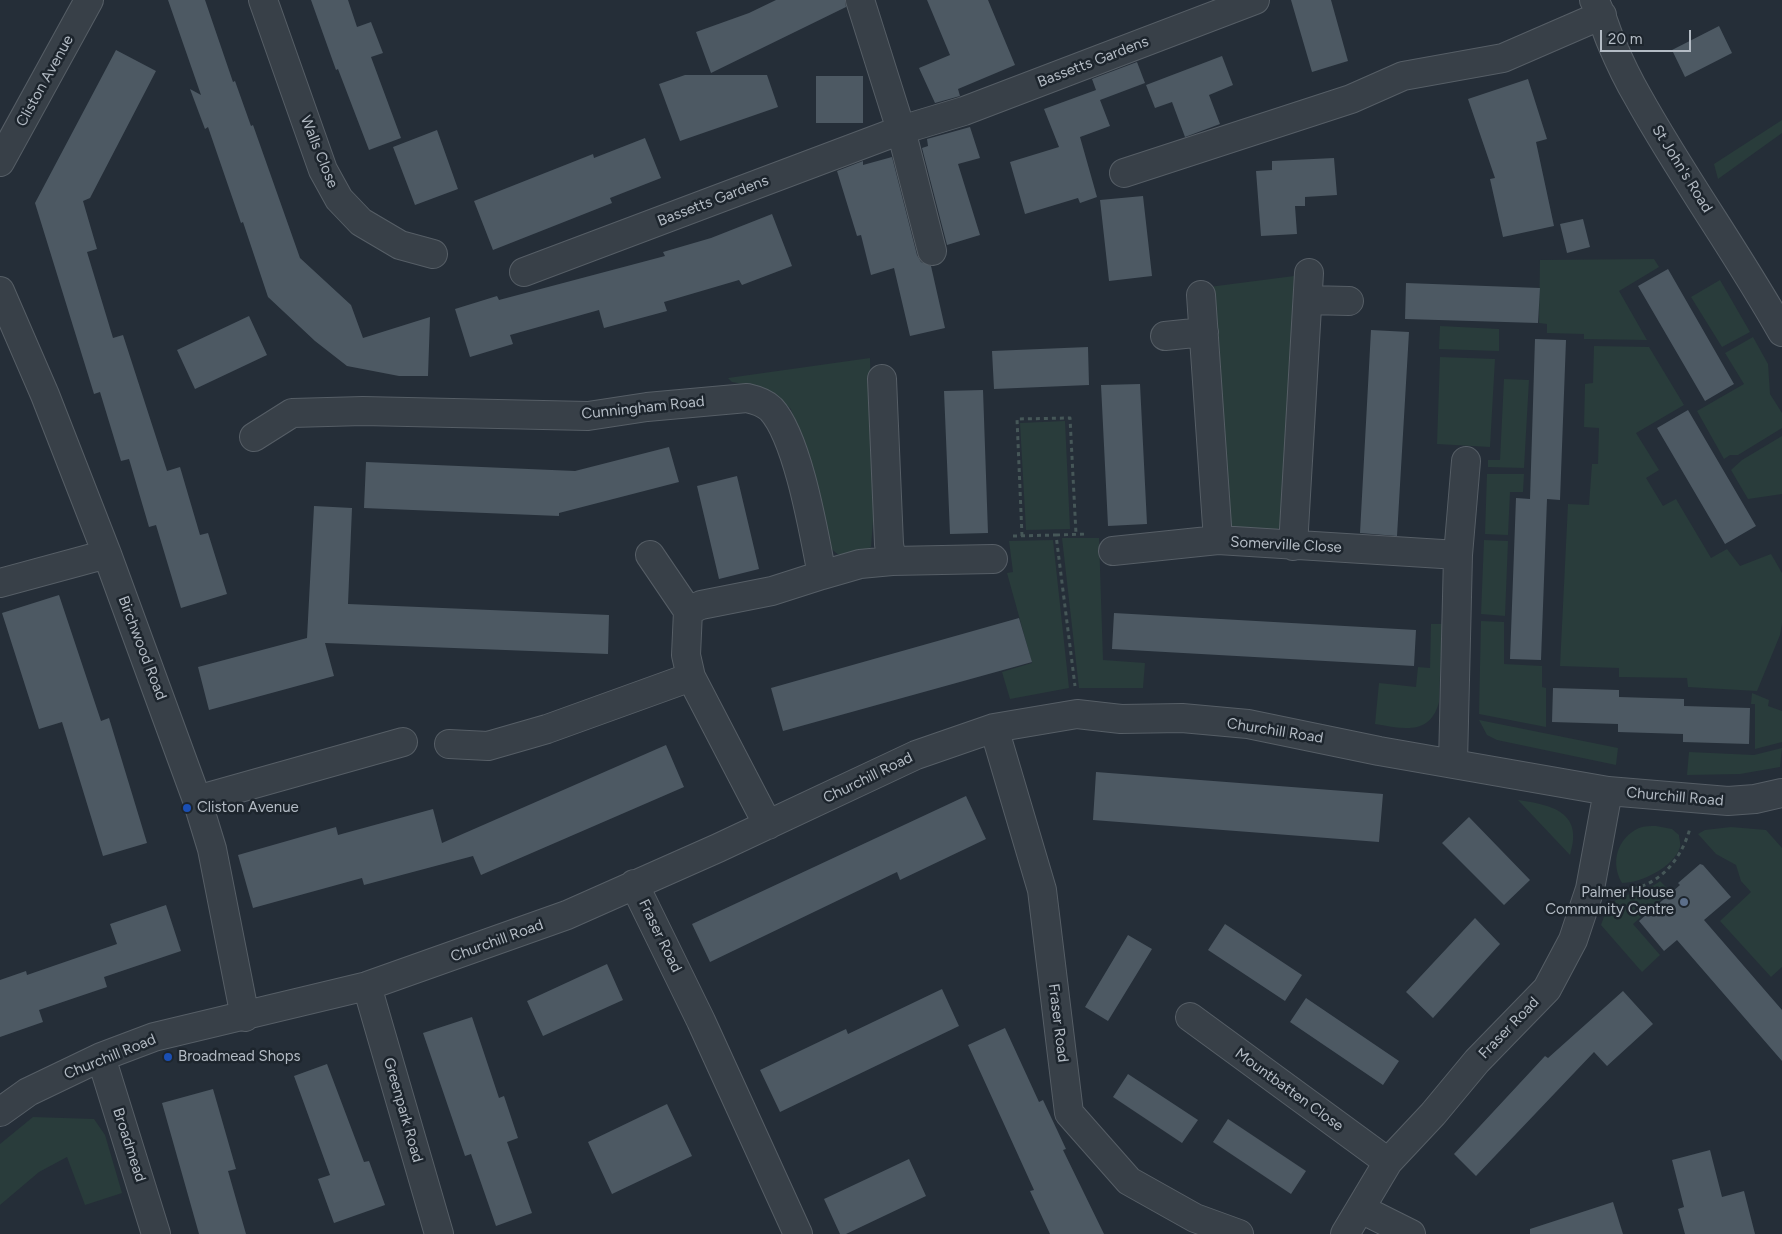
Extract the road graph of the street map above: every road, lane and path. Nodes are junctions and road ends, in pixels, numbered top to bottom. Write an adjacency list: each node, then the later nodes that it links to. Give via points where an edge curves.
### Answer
1 (89, 0): 7 (street, Cliston Avenue)
2 (263, 0): 10 (street, Walls Close, via 323,170 338,200 361,222 400,245)
3 (860, 0): 6 (street)
4 (1255, 0): 6 (street, Bassetts Gardens, via 964,111)
5 (1598, 8): 8 (street, via 1503,58 1403,76 1342,102); 18 (street, St John's Road, via 1637,95 1679,169)
6 (901, 130): 9 (street); 11 (street, Bassetts Gardens)
7 (0, 162)
8 (1124, 173)
9 (932, 251)
10 (434, 254)
11 (524, 272)
12 (1309, 273): 15 (street)
13 (0, 291): 29 (street, Birchwood Road)
14 (1202, 295): 17 (street)
15 (1308, 300): 16 (street); 26 (street)
16 (1348, 301)
17 (1204, 332): 19 (street); 25 (street)
18 (1782, 332)
19 (1165, 336)
20 (882, 379): 32 (street)
21 (254, 437): 33 (street, Cunningham Road, via 292,412 588,416 747,398 771,409 792,446)
22 (1466, 461): 31 (street)
23 (1076, 534): 24 (path, via 1070,418 1017,418)
24 (1022, 536): 27 (path); 37 (path, via 1056,535)
25 (1218, 540): 26 (street, Somerville Close); 28 (street, Somerville Close)
26 (1293, 546): 31 (street, Somerville Close)
27 (1000, 548): 32 (street)
28 (1113, 551)
29 (107, 554): 34 (street); 45 (street, Birchwood Road)
30 (650, 555): 35 (street)
31 (1458, 555): 41 (street)
32 (892, 561): 33 (street, via 860,564)
33 (822, 575): 35 (street)
34 (0, 583)
35 (688, 611): 36 (street, via 686,655)
36 (691, 677): 40 (street, via 488,746); 46 (street)
37 (1076, 714): 38 (street, Churchill Road); 41 (street, Churchill Road, via 1248,724)
38 (994, 728): 46 (street, Churchill Road, via 916,755); 59 (street, Fraser Road, via 1042,890 1069,1113 1129,1181 1195,1218)
39 (404, 742): 45 (street)
40 (449, 744)
41 (1453, 763): 42 (street, Churchill Road)
42 (1608, 791): 44 (street, Churchill Road); 48 (street, Fraser Road)
43 (1781, 795): 44 (street, Churchill Road, via 1728,801)
44 (1696, 799): 48 (path, via 1686,842 1662,875 1646,886 1631,890)
45 (197, 800): 50 (street, Birchwood Road, via 212,849)
46 (768, 825): 47 (street, Churchill Road)
47 (634, 884): 49 (street, Churchill Road, via 518,934); 58 (street, Fraser Road, via 701,1021)
48 (1590, 889): 54 (street, Fraser Road, via 1574,940 1547,989 1477,1061)
49 (367, 986): 50 (street, Churchill Road); 57 (street, Greenpark Road)
50 (245, 1017): 52 (street, Churchill Road, via 154,1037)
51 (1190, 1017): 54 (street, Mountbatten Close)
52 (101, 1057): 53 (street, Churchill Road, via 28,1092); 56 (street, Broadmead)
53 (0, 1112)
54 (1388, 1162): 55 (street, Fraser Road)
55 (1361, 1209): 60 (street, Fraser Road); 61 (street)
56 (156, 1234)
57 (439, 1234)
58 (798, 1234)
59 (1240, 1234)
60 (1345, 1234)
61 (1411, 1234)

